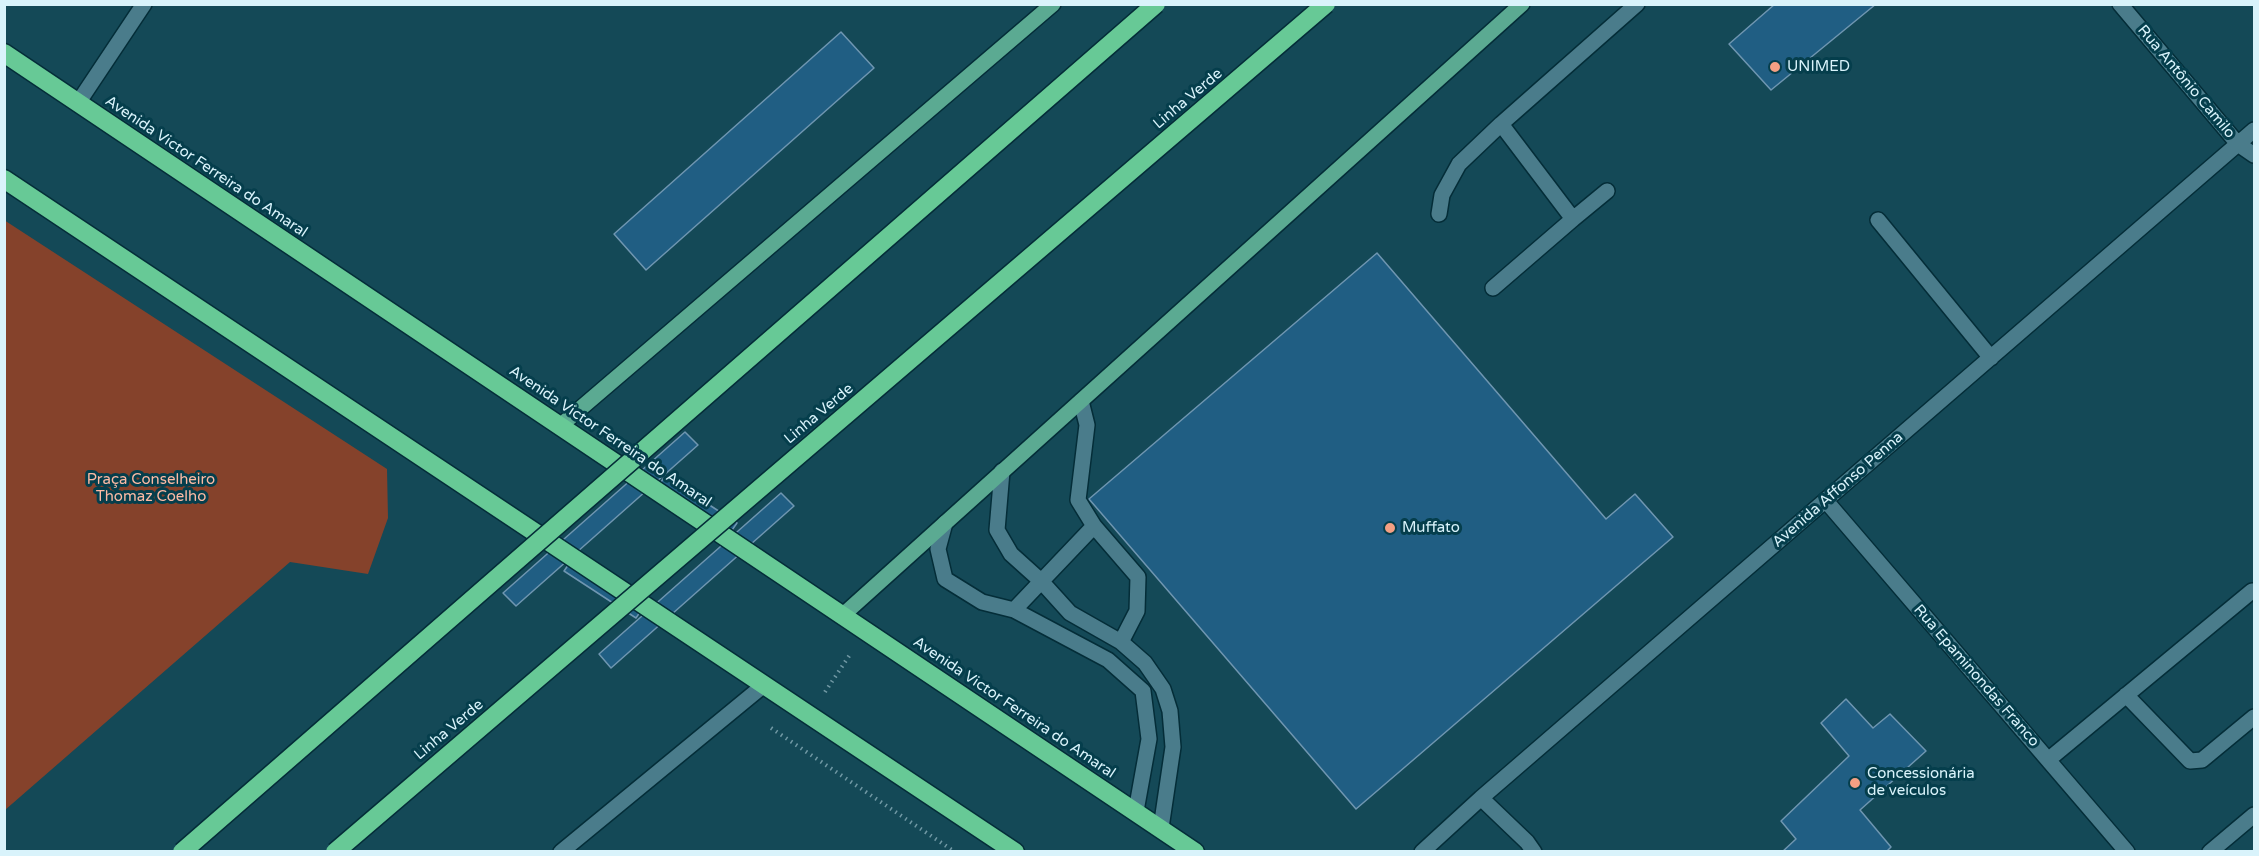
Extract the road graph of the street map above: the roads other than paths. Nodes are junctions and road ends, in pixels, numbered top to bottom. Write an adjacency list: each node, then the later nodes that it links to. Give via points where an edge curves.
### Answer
1 (144, 4): 9 (street)
2 (1053, 4): 22 (main road)
3 (1156, 4): 40 (highway, bridge)
4 (1326, 4): 41 (highway, Linha Verde, bridge)
5 (1522, 4): 21 (main road)
6 (1637, 4): 10 (street)
7 (2120, 4): 12 (street, Rua Antônio Camilo)
8 (4, 53): 9 (highway, Avenida Victor Ferreira do Amaral)
9 (78, 103): 22 (highway, Avenida Victor Ferreira do Amaral)
10 (1500, 124): 16 (street, via 1459,164 1442,195); 17 (street)
11 (2254, 130): 12 (street, Avenida Affonso Penna)
12 (2238, 144): 13 (street, Rua Antônio Camilo); 20 (street, Avenida Affonso Penna)
13 (2254, 155)
14 (4, 179): 32 (highway)
15 (1607, 191): 17 (street)
16 (1439, 214)
17 (1573, 219): 19 (street)
18 (1878, 220): 20 (street)
19 (1493, 288)
20 (1990, 358): 24 (street, Avenida Affonso Penna)
21 (1081, 401): 23 (main road); 26 (street, via 1087,425 1078,500)
22 (560, 426): 30 (highway, Avenida Victor Ferreira do Amaral)
23 (1002, 471): 25 (main road); 27 (street, via 997,530 1011,554)
24 (1826, 501): 35 (street, Rua Epaminondas Franco); 36 (street, Avenida Affonso Penna)
25 (945, 523): 29 (street, via 938,549 945,579 982,602); 30 (main road)
26 (1094, 526): 27 (street); 31 (street, via 1138,577 1137,611)
27 (1041, 581): 29 (street); 31 (street, via 1070,613)
28 (2252, 591): 33 (street)
29 (1014, 610): 37 (street, via 1108,660 1143,691 1149,739)
30 (843, 615): 37 (highway, Avenida Victor Ferreira do Amaral)
31 (1121, 642): 39 (street, via 1146,663 1163,689 1170,711 1173,747)
32 (764, 685): 42 (street); 43 (highway)
33 (2126, 695): 34 (street, via 2190,761 2202,760); 35 (street)
34 (2254, 717)
35 (2048, 760): 47 (street, Rua Epaminondas Franco)
36 (1481, 798): 45 (street, Avenida Affonso Penna); 46 (street)
37 (1136, 811): 39 (highway, Avenida Victor Ferreira do Amaral)
38 (2254, 814): 48 (street)
39 (1161, 828): 44 (highway, Avenida Victor Ferreira do Amaral)
40 (182, 852)
41 (335, 852)
42 (561, 852)
43 (1015, 852)
44 (1195, 852)
45 (1422, 852)
46 (1534, 852)
47 (2127, 852)
48 (2210, 852)

